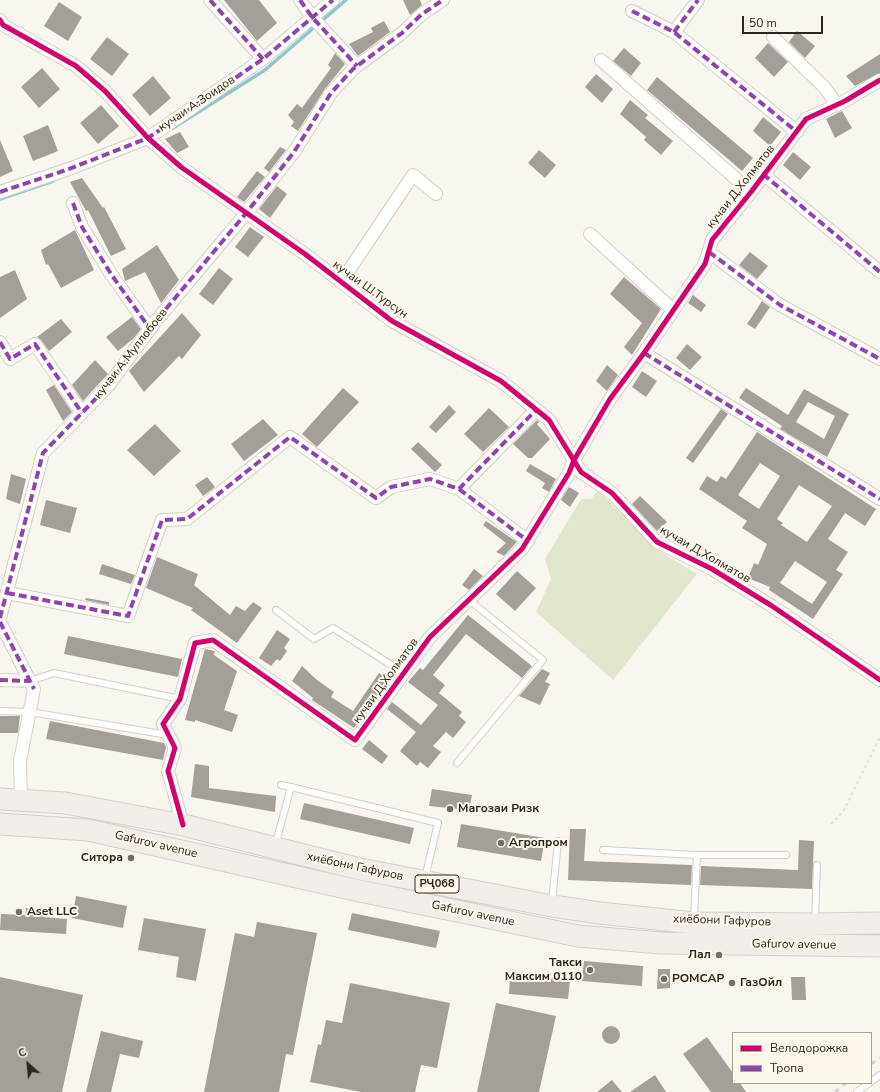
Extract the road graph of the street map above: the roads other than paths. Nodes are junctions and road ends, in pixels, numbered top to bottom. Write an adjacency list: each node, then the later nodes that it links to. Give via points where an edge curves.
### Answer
1 (210, 0): 11 (street)
2 (300, 0): 8 (street)
3 (333, 0): 8 (street, кучаи А.Зоидов)
4 (443, 0): 13 (street, кучаи А.Муллобоев)
5 (698, 0): 9 (street)
6 (632, 11): 9 (street)
7 (0, 20): 17 (street, кучаи Ш.Турсун, via 4,25 76,66 105,91)
8 (317, 22): 11 (street, кучаи А.Зоидов); 13 (street)
9 (674, 32): 16 (street)
10 (773, 37): 15 (street, via 825,88)
11 (263, 59): 17 (street, кучаи А.Зоидов)
12 (601, 60): 20 (street)
13 (357, 66): 23 (street, кучаи А.Муллобоев, via 331,93 294,152)
14 (880, 80): 15 (street, кучаи Д,Холматов)
15 (837, 105): 16 (street, кучаи Д,Холматов, via 806,119)
16 (796, 132): 18 (street, кучаи Д,Холматов)
17 (150, 140): 19 (street, кучаи А.Зоидов); 23 (street, кучаи Ш.Турсун, via 181,167)
18 (763, 174): 20 (street, кучаи Д,Холматов); 26 (street)
19 (0, 192)
20 (751, 192): 25 (street, кучаи Д,Холматов, via 712,240)
21 (436, 194): 27 (street, via 413,175)
22 (73, 203): 29 (street, via 82,227)
23 (247, 212): 27 (street, кучаи Ш.Турсун); 29 (street, кучаи А.Муллобоев)
24 (590, 234): 28 (street)
25 (708, 252): 28 (street, кучаи Д,Холматов, via 705,264); 32 (street, via 780,304)
26 (880, 272)
27 (341, 282): 33 (street, кучаи Ш.Турсун, via 392,321 501,381)
28 (673, 310): 31 (street, кучаи Д,Холматов)
29 (150, 329): 34 (street, кучаи А.Муллобоев, via 108,386)
30 (0, 342): 34 (street, via 10,359 35,344)
31 (644, 353): 35 (street, кучаи Д,Холматов, via 610,399); 37 (street)
32 (880, 359)
33 (536, 410): 35 (street, кучаи Ш.Турсун, via 549,420); 36 (street)
34 (82, 413): 39 (street, кучаи А.Муллобоев, via 43,453)
35 (574, 460): 38 (street, кучаи Д,Холматов, via 569,473); 46 (street, кучаи Д,Холматов, via 581,472 612,494 657,542 712,569 772,606)
36 (459, 489): 38 (street); 39 (street, via 430,479 392,487 376,498 290,437 187,519 162,520 128,616)
37 (880, 498)
38 (528, 541): 40 (street, кучаи Д,Холматов)
39 (7, 593): 42 (street, кучаи А.Муллобоев)
40 (469, 600): 44 (street, кучаи Д,Холматов, via 430,637); 52 (lane, via 543,660)
41 (276, 610): 44 (lane, via 314,639 333,628)
42 (0, 618)
43 (0, 622): 47 (street)
44 (404, 673): 48 (street, кучаи Д,Холматов, via 355,740 213,640 195,643)
45 (0, 680): 47 (street)
46 (880, 680)
47 (32, 685): 48 (lane, via 54,673); 50 (street)
48 (180, 699): 51 (street, via 163,724)
49 (0, 711): 50 (lane)
50 (30, 712): 51 (lane); 56 (street, via 20,761)
51 (169, 735): 58 (street, via 175,748 168,771)
52 (456, 763)
53 (281, 785): 54 (lane)
54 (291, 787): 60 (lane); 66 (lane, via 438,822)
55 (0, 799): 56 (highway, хиёбони Гафуров / РҶ068)
56 (21, 800): 58 (highway, хиёбони Гафуров / РҶ068, via 64,803)
57 (0, 824): 67 (highway, Gafurov avenue / РҶ068, via 88,830)
58 (183, 825): 60 (highway, хиёбони Гафуров / РҶ068)
59 (558, 841): 68 (lane)
60 (274, 849): 65 (highway, хиёбони Гафуров / РҶ068)
61 (603, 850): 62 (lane)
62 (697, 854): 63 (lane); 69 (lane)
63 (786, 854)
64 (817, 865): 72 (lane)
65 (360, 869): 66 (highway, хиёбони Гафуров / РҶ068); 67 (highway)
66 (424, 882): 68 (highway, хиёбони Гафуров / РҶ068)
67 (355, 890): 73 (highway, Gafurov avenue / РҶ068, via 578,936 660,943)
68 (552, 906): 69 (highway, хиёбони Гафуров / РҶ068)
69 (694, 923): 70 (highway, хиёбони Гафуров / РҶ068)
70 (795, 923): 72 (highway, хиёбони Гафуров / РҶ068); 73 (highway)
71 (880, 923): 72 (highway, хиёбони Гафуров / РҶ068)
72 (815, 924)
73 (796, 945): 74 (highway, Gafurov avenue / РҶ068)
74 (880, 946)
75 (867, 1084): 76 (lane)
76 (857, 1092)

